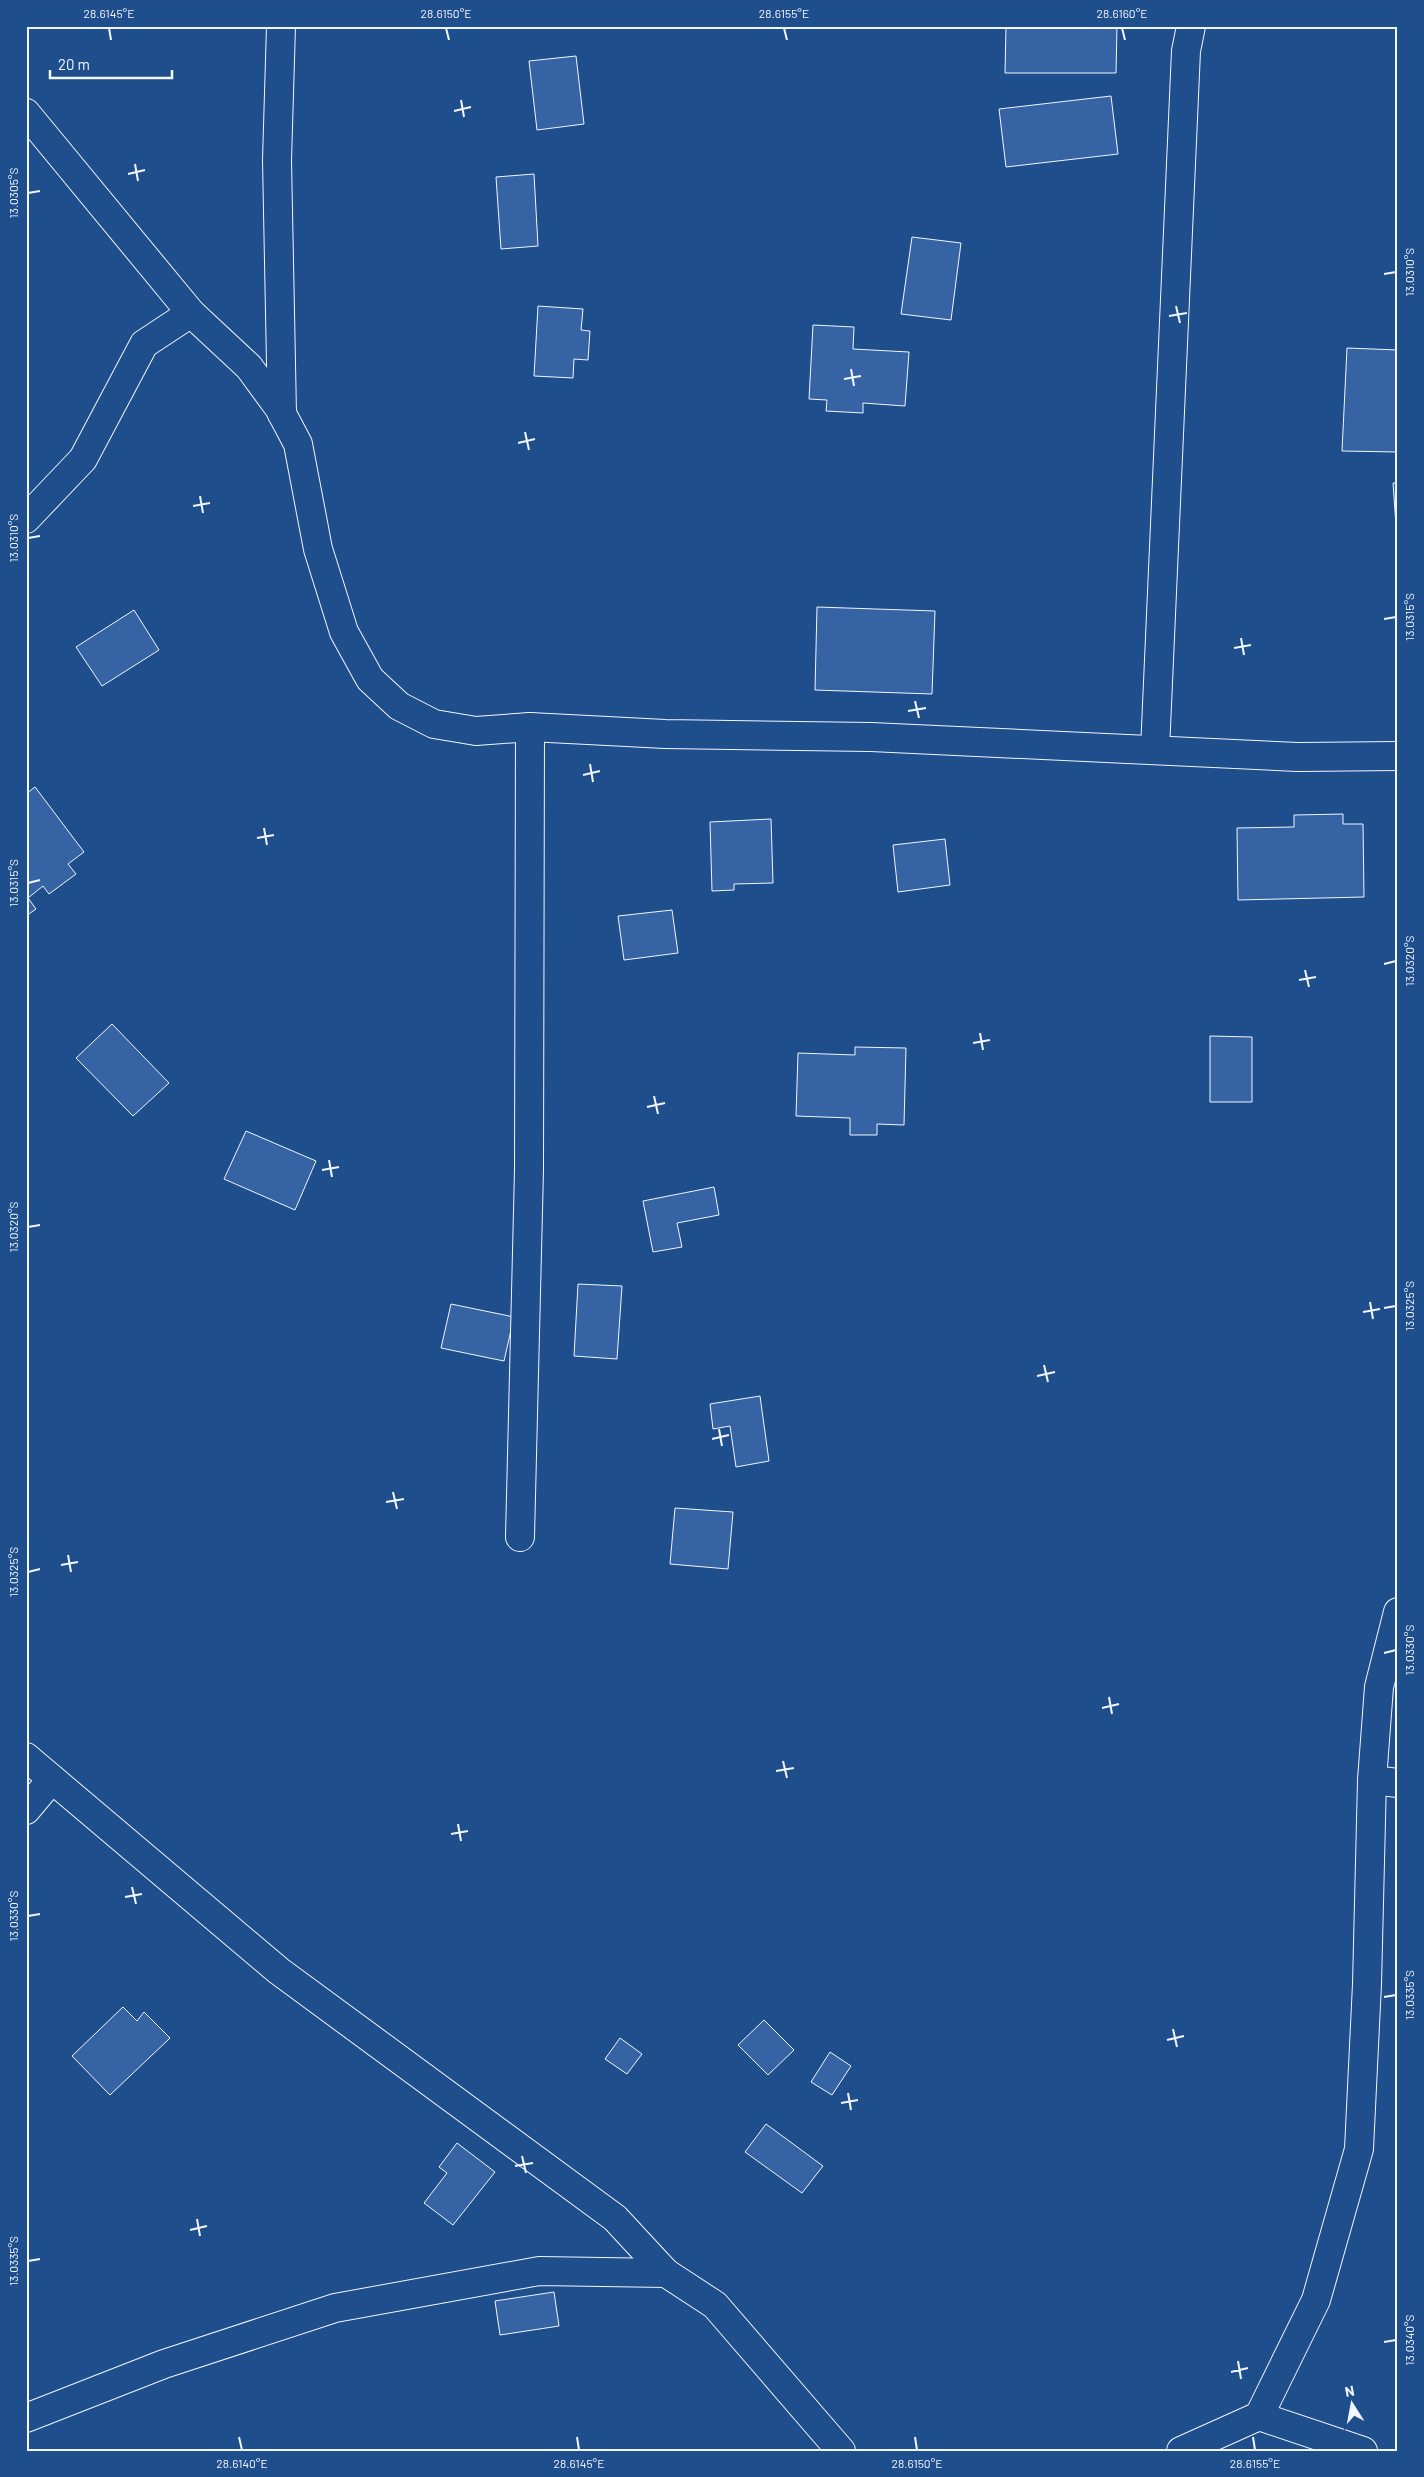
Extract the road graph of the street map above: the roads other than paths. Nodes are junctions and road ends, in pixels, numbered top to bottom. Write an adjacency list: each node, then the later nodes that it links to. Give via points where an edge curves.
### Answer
1 (281, 26): 5 (street, via 277,160)
2 (1191, 26): 8 (street, via 1186,51)
3 (26, 113): 4 (street)
4 (191, 312): 5 (street, via 249,368); 6 (street, via 144,344 83,459)
5 (282, 414): 7 (street, via 298,444 318,549 344,632 370,679 399,706 434,724 476,731)
6 (26, 519)
7 (530, 727): 8 (street, via 665,734 871,737); 10 (street, via 529,1170)
8 (1155, 750): 9 (street, via 1298,757)
9 (1398, 756)
10 (520, 1537)
11 (1398, 1612): 14 (street, via 1379,1688)
12 (26, 1757): 13 (street)
13 (52, 1779): 15 (street); 16 (street, via 279,1971 616,2218)
14 (1385, 1781): 17 (street, via 1367,1984 1359,2149 1316,2300)
15 (26, 1810)
16 (666, 2273): 18 (street, via 538,2271 335,2308 164,2364); 19 (street, via 715,2305)
17 (1259, 2416): 20 (street); 21 (street)
18 (26, 2418)
19 (841, 2451)
20 (1181, 2451)
21 (1362, 2451)

